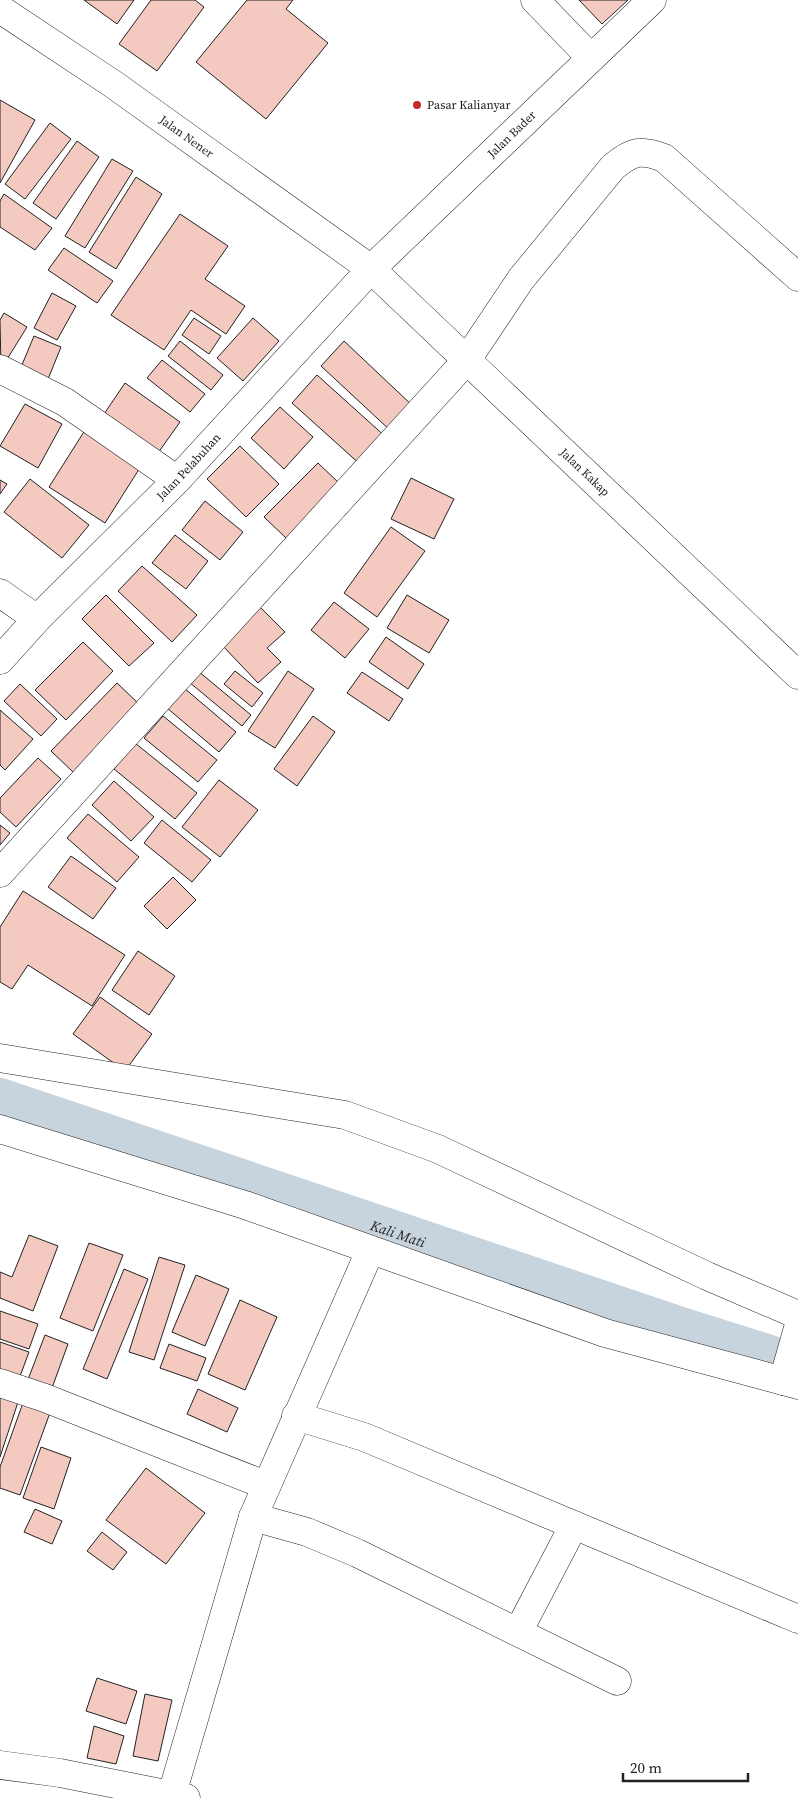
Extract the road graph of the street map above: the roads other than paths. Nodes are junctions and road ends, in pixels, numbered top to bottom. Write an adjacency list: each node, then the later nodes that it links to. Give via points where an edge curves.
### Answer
1 (535, 0): 4 (street)
2 (652, 0): 4 (street, Jalan Bader)
3 (0, 9): 5 (street, Jalan Nener, via 113,84)
4 (591, 58): 5 (street, Jalan Bader)
5 (370, 269): 7 (street, Jalan Kakap); 9 (street, Jalan Pelabuhan)
6 (798, 278): 7 (street, via 664,158 637,152 613,167 521,279)
7 (466, 361): 13 (street, Jalan Kakap); 14 (street)
8 (0, 369): 9 (street, via 65,402)
9 (177, 480): 11 (street, Jalan Pelabuhan)
10 (0, 593): 11 (street)
11 (37, 619): 12 (street, Jalan Pelabuhan)
12 (0, 660)
13 (798, 675)
14 (0, 872)
15 (0, 1058): 18 (street, via 345,1115 438,1149 707,1276)
16 (0, 1129): 17 (street, via 245,1205)
17 (370, 1251): 20 (street, via 605,1333); 22 (street)
18 (798, 1315)
19 (798, 1328): 20 (street)
20 (789, 1378)
21 (0, 1384): 23 (street, via 45,1398)
22 (296, 1416): 23 (street); 25 (street, via 364,1437)
23 (265, 1485): 24 (street)
24 (253, 1517): 27 (street, via 337,1544); 30 (street)
25 (574, 1525): 26 (street); 27 (street)
26 (798, 1619)
27 (518, 1632): 28 (street)
28 (617, 1681)
29 (0, 1765): 30 (street)
30 (179, 1796)

